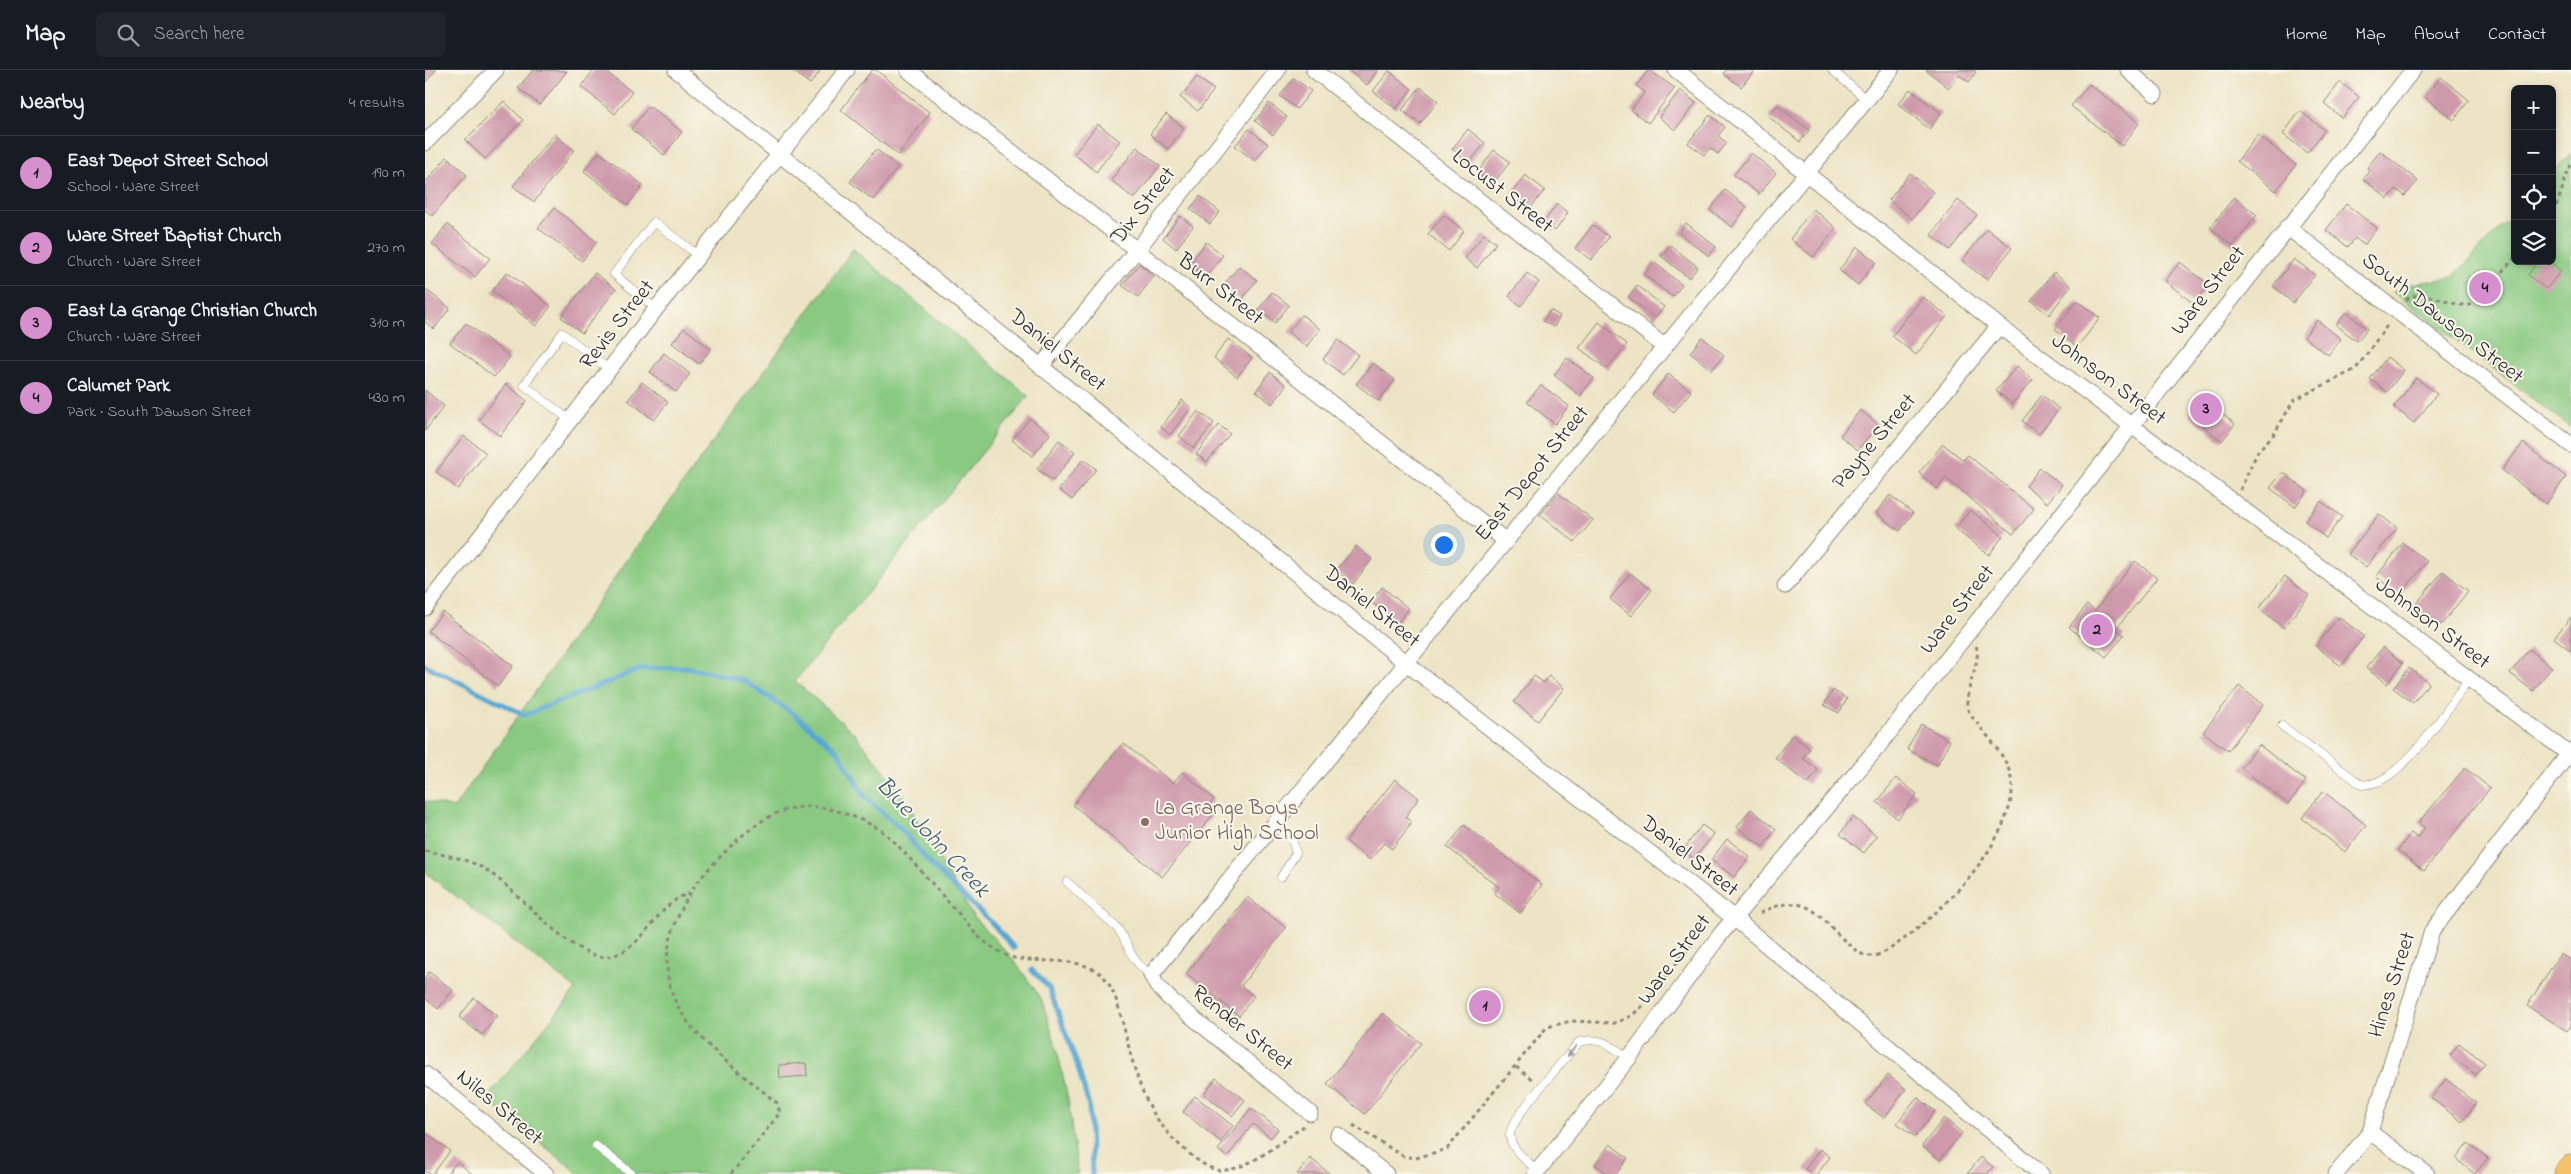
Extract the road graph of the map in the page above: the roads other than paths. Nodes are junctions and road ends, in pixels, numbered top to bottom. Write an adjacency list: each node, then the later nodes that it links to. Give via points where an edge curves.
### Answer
1 (496, 70): 14 (street)
2 (676, 70): 15 (street, Daniel Street)
3 (847, 70): 15 (street, Revis Street)
4 (908, 70): 18 (street, Burr Street)
5 (1278, 70): 18 (street, Dix Street)
6 (1314, 70): 22 (street, Locust Street)
7 (1676, 70): 16 (street, Johnson Street)
8 (1832, 70): 13 (lane)
9 (1891, 70): 13 (street, East Depot Street)
10 (2128, 70): 12 (street)
11 (2413, 70): 17 (street, Ware Street)
12 (2155, 94)
13 (1867, 100): 16 (street, East Depot Street)
14 (425, 143)
15 (779, 153): 19 (street, Revis Street); 23 (street, Daniel Street)
16 (1806, 174): 21 (street, Johnson Street); 22 (street, East Depot Street)
17 (2287, 227): 26 (street, Ware Street); 27 (street, South Dawson Street)
18 (1136, 251): 23 (street, Dix Street); 28 (street, Burr Street)
19 (699, 256): 20 (street, Revis Street); 20 (lane, via 654,222 614,274)
20 (656, 309): 24 (street, Revis Street)
21 (1999, 326): 26 (street, Johnson Street); 29 (street, Payne Street)
22 (1665, 347): 28 (street, East Depot Street)
23 (1041, 366): 31 (street, Daniel Street)
24 (610, 370): 25 (street, Revis Street); 25 (lane, via 563,333 524,385)
25 (571, 421): 30 (street, Revis Street)
26 (2131, 424): 32 (street, Johnson Street); 38 (street, Ware Street, via 1877,748)
27 (2571, 445)
28 (1505, 541): 31 (street, East Depot Street)
29 (1785, 586)
30 (425, 608)
31 (1406, 663): 35 (street, East Depot Street); 38 (street, Daniel Street)
32 (2469, 679): 33 (lane, via 2420,745 2394,772 2377,782 2362,785); 34 (street, Johnson Street)
33 (2282, 726)
34 (2570, 752): 43 (street, Hines Street, via 2432,931)
35 (1273, 826): 36 (lane, via 1292,840 1296,853); 39 (street, East Depot Street)
36 (1281, 877)
37 (1067, 882): 39 (lane, via 1118,929 1129,954)
38 (1734, 918): 40 (street, Ware Street); 51 (street, Daniel Street)
39 (1151, 975): 42 (street, Render Street, via 1170,999)
40 (1629, 1058): 47 (street, Ware Street); 47 (lane, one-way to 47, via 1607,1043 1591,1039 1579,1042 1541,1088 1512,1125 1510,1137 1515,1149)
41 (425, 1074): 48 (street, Niles Street)
42 (1310, 1113)
43 (2370, 1132): 52 (street, Hines Street); 53 (street)
44 (1339, 1135): 50 (street)
45 (596, 1146): 49 (lane)
46 (2571, 1169): 54 (highway)
47 (1537, 1172)
48 (546, 1174)
49 (632, 1174)
50 (1386, 1174)
51 (2041, 1174)
52 (2336, 1174)
53 (2427, 1174)
54 (2568, 1174)

